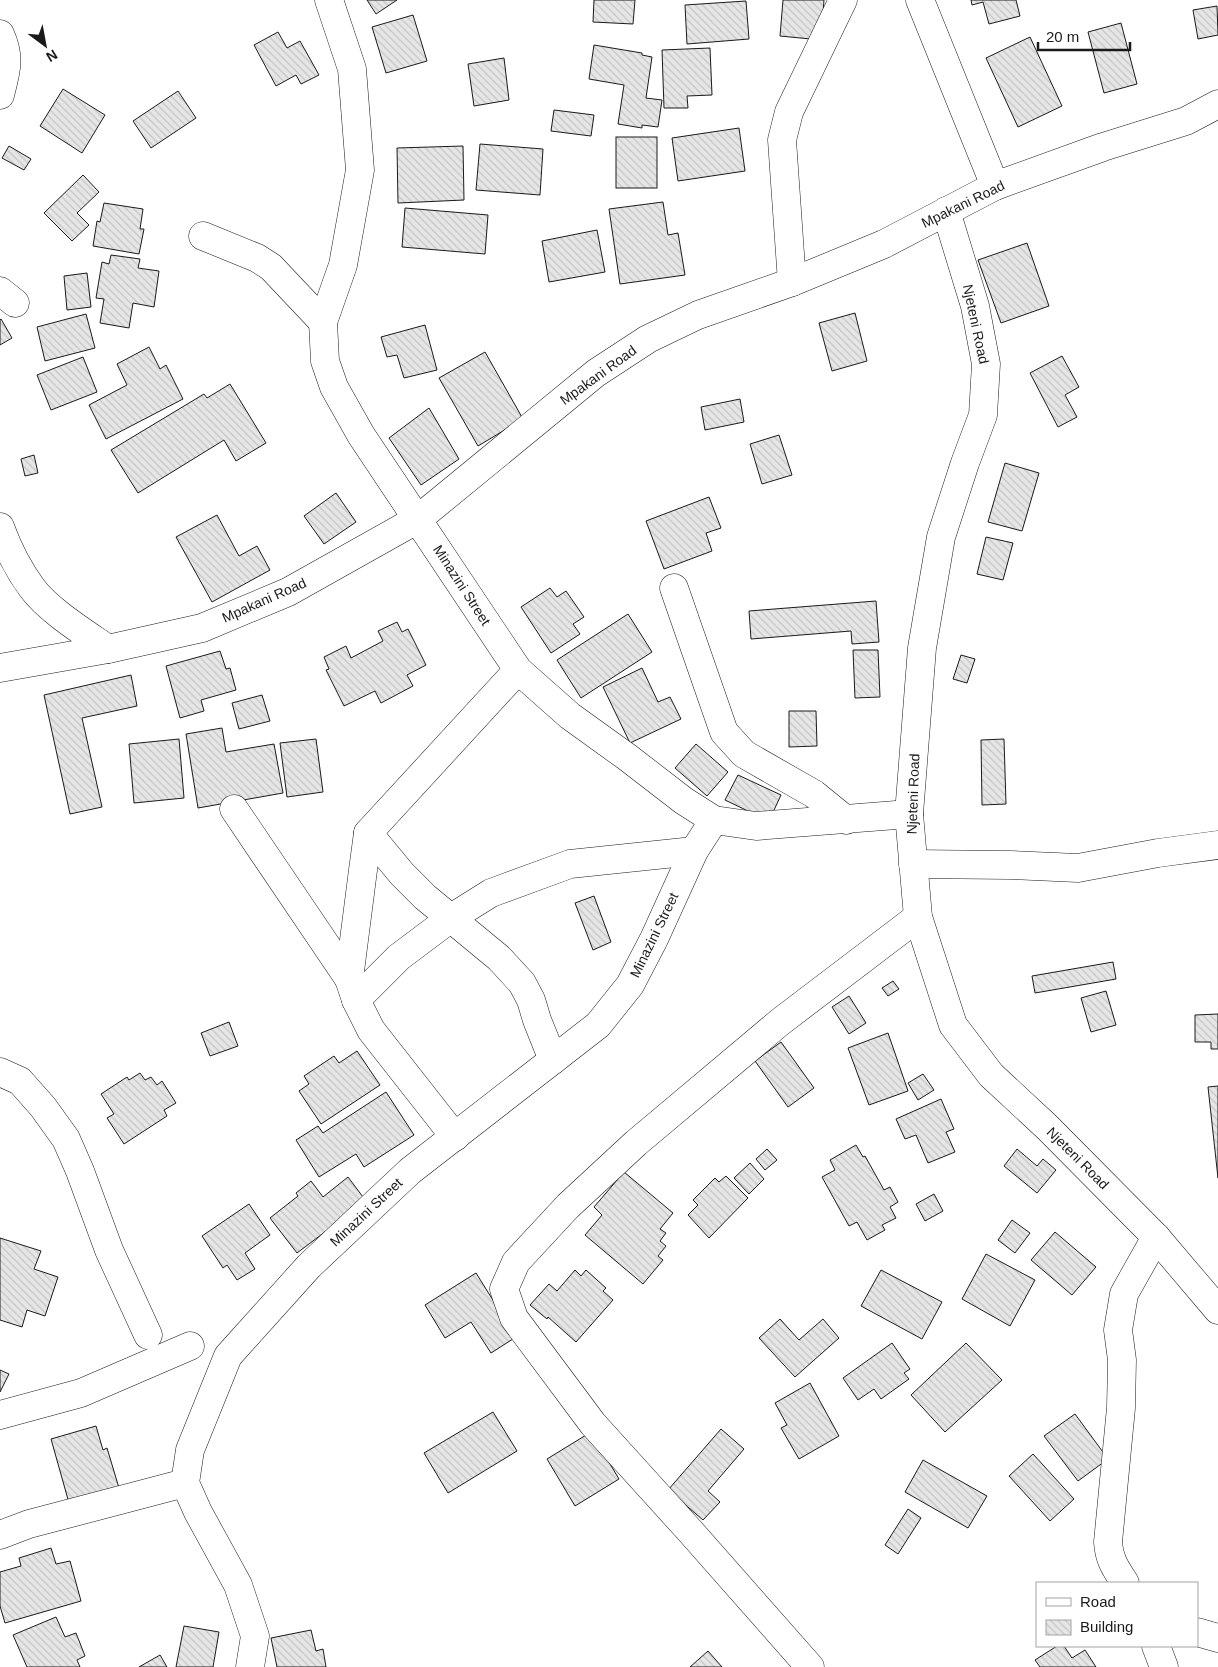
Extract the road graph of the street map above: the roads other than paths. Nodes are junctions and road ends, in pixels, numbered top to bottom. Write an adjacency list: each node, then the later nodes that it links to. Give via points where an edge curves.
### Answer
1 (329, 0): 11 (street, via 352,68 360,170 343,265)
2 (843, 0): 10 (street, via 789,112 782,140)
3 (920, 0): 7 (street)
4 (0, 34): 5 (street, via 5,44 8,67)
5 (0, 95)
6 (1218, 104): 7 (street, Mpakani Road, via 1186,121)
7 (995, 186): 8 (street, Mpakani Road)
8 (946, 211): 10 (street, Mpakani Road, via 884,244); 19 (street, Njeteni Road, via 975,306 986,364 983,415 941,537 922,648)
9 (202, 236): 11 (street, via 271,266)
10 (792, 282): 12 (street, Mpakani Road, via 698,315 648,339 596,373)
11 (323, 322): 12 (street, Minazini Street, via 325,361 334,387 361,435)
12 (418, 519): 15 (street, Mpakani Road, via 288,592 202,628); 17 (street, Minazini Street)
13 (0, 527): 15 (street, via 9,553 33,590)
14 (674, 588): 21 (street, via 724,732 744,754 814,794)
15 (108, 649): 16 (street, Mpakani Road)
16 (0, 668)
17 (518, 670): 20 (street, Minazini Street, via 570,716); 22 (street)
18 (234, 809): 28 (street)
19 (909, 814): 21 (street, Minazini Street); 25 (street, Njeteni Road)
20 (714, 820): 21 (street, Minazini Street, via 756,826); 24 (street, Minazini Street)
21 (846, 820)
22 (368, 833): 27 (street, via 408,880); 28 (street)
23 (1218, 845): 25 (street, via 1078,868)
24 (694, 851): 27 (street, via 570,864 491,893); 29 (street, Minazini Street, via 630,985 598,1025)
25 (913, 864): 26 (street, Njeteni Road)
26 (918, 917): 32 (street, Njeteni Road, via 952,1025 991,1075); 44 (street, via 780,1022 636,1143 568,1206 516,1262 504,1289 514,1318 593,1424)
27 (451, 918): 28 (street); 29 (street, via 499,958 522,983)
28 (353, 989): 31 (street, via 371,1030)
29 (553, 1060): 31 (street, Minazini Street)
30 (0, 1072): 34 (street, via 20,1081 66,1139 109,1250)
31 (454, 1137): 37 (street, Minazini Street, via 410,1171 309,1266 228,1356 190,1450)
32 (1156, 1237): 33 (street, Njeteni Road); 39 (street, via 1124,1294 1118,1330 1122,1360 1121,1408 1108,1542 1114,1567)
33 (1218, 1310)
34 (148, 1335)
35 (190, 1346): 36 (street, via 81,1393)
36 (0, 1415)
37 (185, 1483): 38 (street, via 29,1524); 43 (street, via 238,1585 255,1636)
38 (0, 1535)
39 (1124, 1582)
40 (1198, 1632): 41 (street)
41 (1218, 1638)
42 (1156, 1647): 45 (street)
43 (250, 1667)
44 (810, 1667)
45 (1164, 1667)

